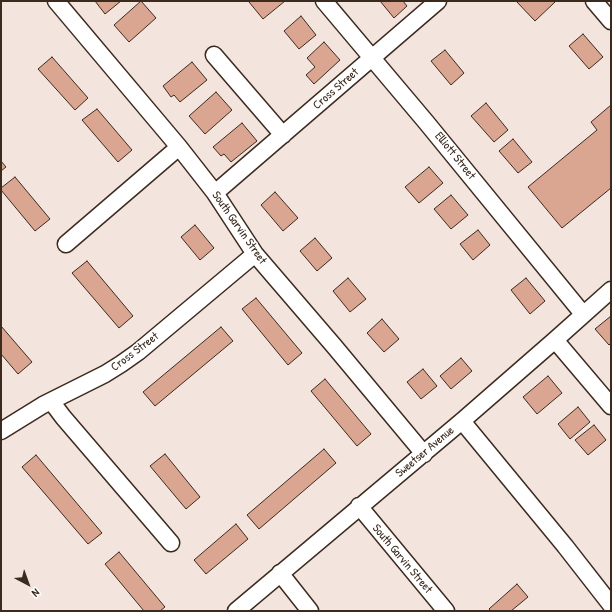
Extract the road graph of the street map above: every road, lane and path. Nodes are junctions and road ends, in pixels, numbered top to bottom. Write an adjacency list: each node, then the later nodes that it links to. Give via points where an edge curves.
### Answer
1 (56, 1): 9 (street, South Garvin Street)
2 (324, 1): 7 (street, Elliott Street)
3 (438, 1): 7 (street, Cross Street)
4 (594, 1): 5 (street)
5 (611, 21)
6 (214, 55): 8 (street)
7 (372, 58): 8 (street, Cross Street); 14 (street, Elliott Street)
8 (283, 135): 10 (street, Cross Street)
9 (179, 147): 10 (street, South Garvin Street); 11 (street)
10 (215, 193): 12 (street, South Garvin Street)
11 (66, 244)
12 (255, 254): 16 (street, Cross Street, via 138,352 105,374); 20 (street, South Garvin Street)
13 (611, 290): 14 (street, Sweetser Avenue)
14 (583, 314): 15 (street, Sweetser Avenue)
15 (555, 340): 17 (street); 18 (street, Sweetser Avenue)
16 (51, 401): 19 (street, Cross Street); 22 (street)
17 (611, 406)
18 (462, 421): 20 (street, Sweetser Avenue); 24 (street)
19 (1, 431)
20 (424, 454): 21 (street, Sweetser Avenue)
21 (359, 506): 23 (street, Sweetser Avenue); 27 (street, South Garvin Street)
22 (171, 543)
23 (280, 573): 25 (street, Sweetser Avenue); 26 (street)
24 (611, 605)
25 (236, 611)
26 (310, 611)
27 (446, 611)

